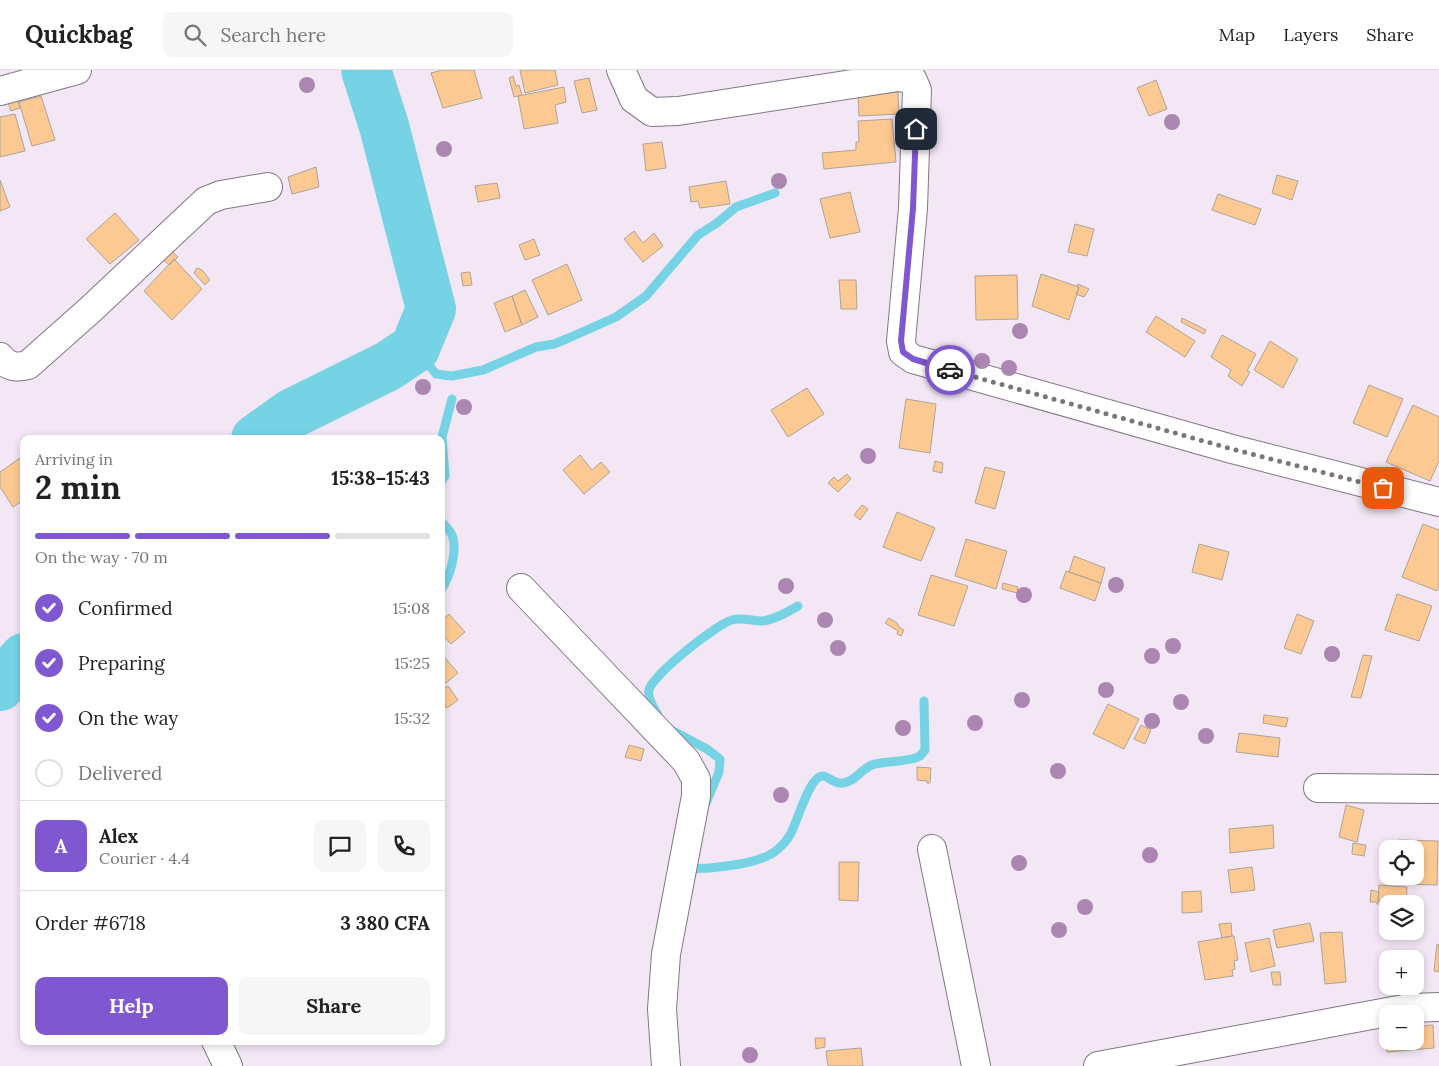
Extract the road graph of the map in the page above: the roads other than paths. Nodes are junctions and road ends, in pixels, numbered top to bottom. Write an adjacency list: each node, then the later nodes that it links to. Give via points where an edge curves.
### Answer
1 (77, 70): 3 (street)
2 (621, 70): 6 (street, via 634,99 652,112 678,111 898,77 912,79 917,90 913,208 901,341 903,352 913,359 1204,442)
3 (0, 91)
4 (268, 188): 5 (street, via 221,195 206,201 28,365 16,368 5,364)
5 (0, 357)
6 (1439, 502)
7 (521, 588): 14 (street, via 686,761 696,779 696,796 666,954 662,1009)
8 (1318, 788): 9 (street)
9 (1439, 789)
10 (932, 849): 15 (street)
11 (1439, 1006): 16 (street, via 1409,1008)
12 (218, 1045): 13 (street)
13 (228, 1066)
14 (666, 1066)
15 (976, 1066)
16 (1098, 1066)

